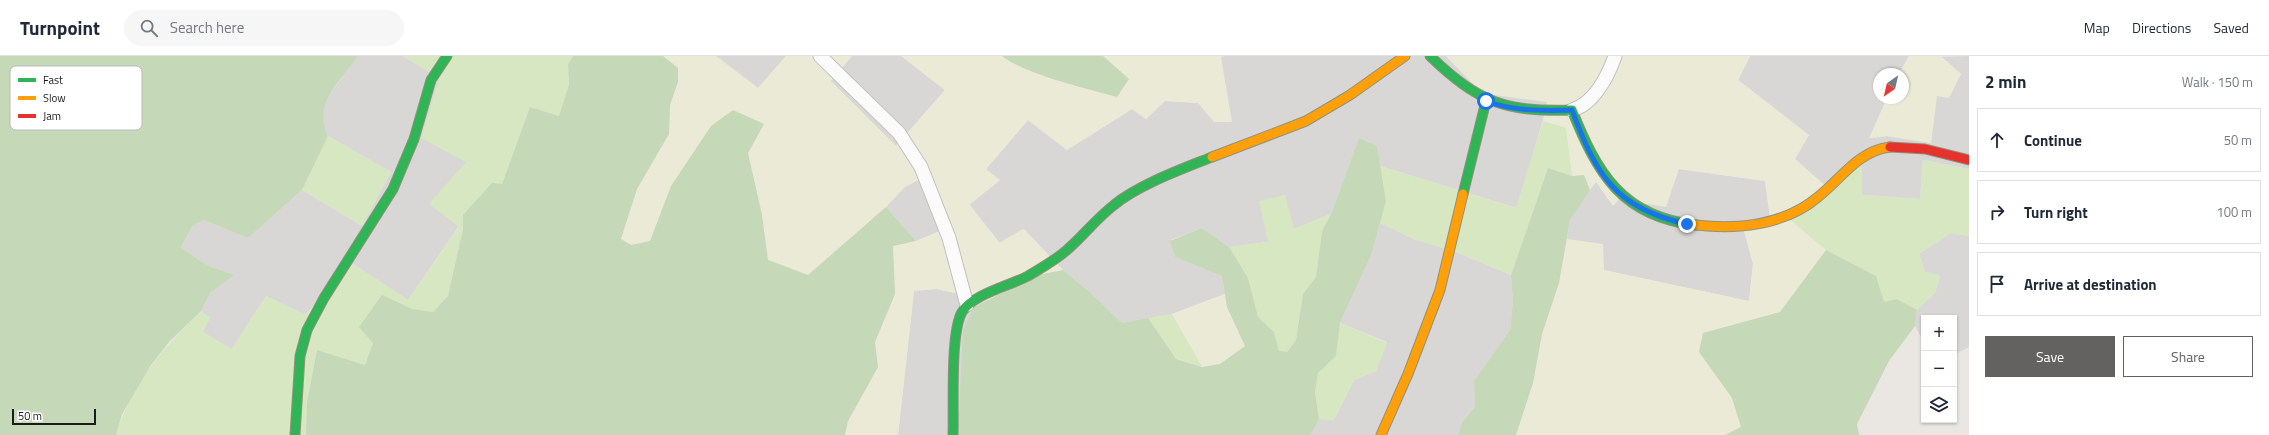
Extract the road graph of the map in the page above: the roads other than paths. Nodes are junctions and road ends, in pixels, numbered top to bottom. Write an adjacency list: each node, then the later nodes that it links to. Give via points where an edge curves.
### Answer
1 (447, 56): 10 (street, via 431,80 414,139 393,189 324,298 307,330 300,356)
2 (820, 56): 9 (street, via 899,133 921,167 949,238)
3 (1405, 56): 9 (street, via 1350,95 1306,121 1196,163 1128,194 1113,205 1067,250 1038,270)
4 (1430, 56): 6 (street, via 1457,81)
5 (1615, 56): 7 (street, via 1607,74 1588,102)
6 (1486, 101): 7 (street, via 1499,106); 12 (street, via 1440,290 1408,374)
7 (1572, 110): 8 (street, via 1591,157 1626,200 1643,211 1663,219 1687,224 1739,228 1785,215 1809,203 1860,159 1880,148 1900,147)
8 (1969, 160)
9 (967, 305): 11 (street, via 958,323 955,341)
10 (295, 435)
11 (953, 435)
12 (1381, 435)

